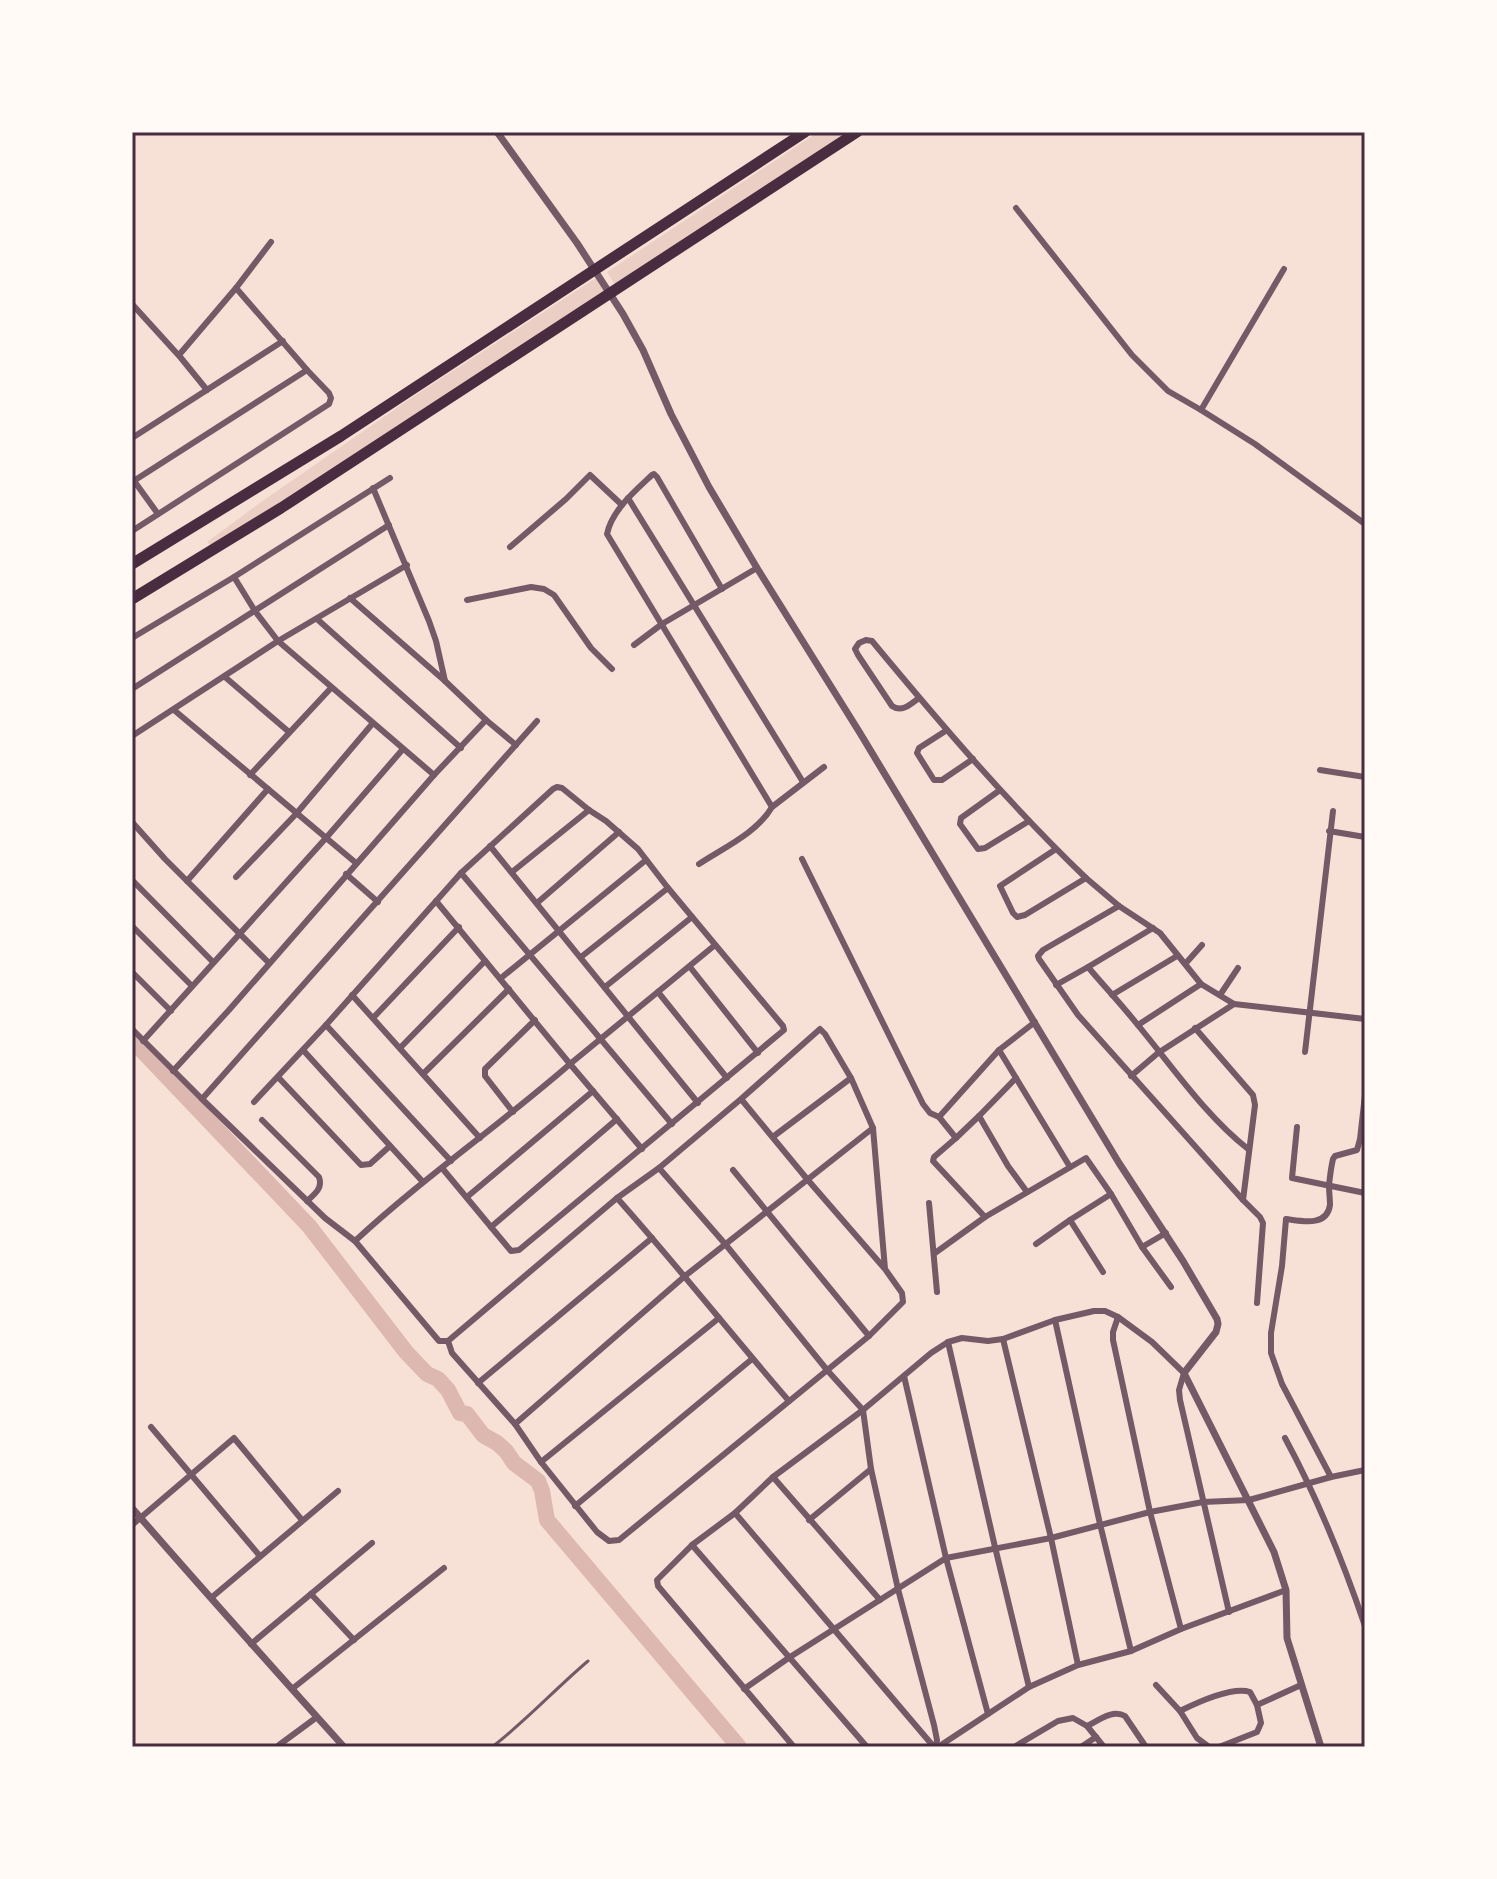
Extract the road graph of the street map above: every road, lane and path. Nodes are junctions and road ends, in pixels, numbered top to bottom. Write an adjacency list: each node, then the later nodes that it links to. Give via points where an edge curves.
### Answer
1 (497, 132): 27 (street, via 623,314 709,487)
2 (805, 132): 25 (highway, via 341,436)
3 (857, 132): 31 (highway, via 281,508)
4 (1016, 208): 13 (street, via 1132,355 1168,391)
5 (271, 242): 7 (street)
6 (1284, 269): 13 (street)
7 (236, 288): 9 (street); 10 (street)
8 (132, 304): 10 (street)
9 (283, 341): 11 (street); 12 (street)
10 (179, 355): 12 (street)
11 (307, 370): 16 (street); 20 (street, via 329,393 329,404)
12 (207, 390): 14 (street)
13 (1201, 410): 21 (street)
14 (132, 438)
15 (390, 478): 17 (street)
16 (133, 480): 20 (street)
17 (373, 488): 22 (street); 28 (street)
18 (628, 498): 19 (street); 29 (street, via 654,474); 33 (street)
19 (622, 505): 24 (street, via 590,475); 36 (street, via 607,534)
20 (158, 514): 23 (street)
21 (1365, 524)
22 (389, 525): 26 (street); 34 (street)
23 (132, 531)
24 (510, 547)
25 (132, 564)
26 (407, 565): 30 (street); 42 (street)
27 (757, 568): 29 (street); 129 (street)
28 (234, 577): 34 (street); 37 (street)
29 (722, 589): 33 (street)
30 (350, 598): 35 (street); 42 (street)
31 (132, 599)
32 (467, 600): 40 (street, via 544,589)
33 (695, 605): 36 (street); 62 (street)
34 (255, 611): 38 (street); 44 (street)
35 (317, 619): 38 (street); 54 (street)
36 (662, 624): 39 (street); 65 (street)
37 (132, 638)
38 (278, 641): 41 (street); 43 (street)
39 (634, 645)
40 (612, 669)
41 (225, 677): 46 (street); 51 (street)
42 (445, 681): 47 (street)
43 (331, 688): 49 (street); 51 (street)
44 (132, 689)
45 (919, 698): 45 (street, via 872,641 859,643 858,655 892,706 902,709); 50 (street)
46 (174, 710): 52 (street); 59 (street)
47 (486, 720): 53 (street); 54 (street)
48 (537, 721): 53 (street)
49 (373, 723): 55 (street); 68 (street)
50 (947, 730): 56 (street); 56 (street, via 917,750 934,780)
51 (289, 732): 59 (street)
52 (132, 736)
53 (516, 745): 90 (street)
54 (461, 748): 60 (street)
55 (403, 749): 60 (street); 74 (street)
56 (973, 759): 64 (street)
57 (824, 767): 62 (street)
58 (1320, 770): 61 (street)
59 (250, 775): 63 (street)
60 (434, 775): 79 (street)
61 (1365, 777)
62 (803, 782): 65 (street)
63 (268, 789): 68 (street); 87 (street)
64 (1000, 790): 69 (street); 69 (street, via 961,818 978,849)
65 (772, 807): 80 (street, via 755,826)
66 (589, 810): 72 (street); 75 (street, via 557,787); 81 (street)
67 (1333, 811): 71 (street)
68 (296, 814): 74 (street); 84 (street)
69 (1029, 821): 76 (street)
70 (132, 822): 87 (street)
71 (1329, 831): 73 (street); 124 (street)
72 (619, 832): 78 (street); 91 (street)
73 (1365, 837)
74 (326, 838): 79 (street); 98 (street)
75 (490, 846): 81 (street); 82 (street)
76 (1056, 849): 85 (street); 85 (street, via 1002,883 1000,889 1017,917)
77 (802, 859): 158 (street, via 923,1104)
78 (646, 860): 88 (street); 97 (street)
79 (356, 863): 83 (street)
80 (699, 864)
81 (512, 872): 91 (street)
82 (461, 873): 89 (street); 101 (street)
83 (346, 874): 90 (street); 106 (street)
84 (236, 877)
85 (1086, 878): 92 (street)
86 (132, 880): 105 (street)
87 (187, 881): 98 (street)
88 (668, 888): 93 (street); 103 (street)
89 (436, 901): 95 (street); 119 (street)
90 (378, 902): 152 (street)
91 (537, 903): 97 (street)
92 (1119, 906): 96 (street); 114 (street, via 1040,952)
93 (692, 917): 99 (street); 116 (street)
94 (132, 926): 115 (street)
95 (459, 927): 104 (street); 126 (street)
96 (1153, 928): 102 (street); 109 (street)
97 (559, 930): 101 (street); 103 (street)
98 (239, 934): 105 (street); 106 (street)
99 (715, 945): 108 (street); 140 (street, via 783,1026)
100 (1202, 945): 107 (street)
101 (531, 954): 112 (street); 134 (street)
102 (1177, 956): 107 (street); 120 (street)
103 (581, 957): 116 (street)
104 (485, 961): 112 (street); 136 (street)
105 (213, 962): 115 (street)
106 (269, 963): 143 (street)
107 (1186, 963): 113 (street)
108 (690, 967): 118 (street); 140 (street)
109 (1088, 967): 114 (street); 120 (street)
110 (1238, 968): 121 (street)
111 (132, 972): 123 (street)
112 (501, 978): 117 (street)
113 (1201, 984): 121 (street); 131 (street)
114 (1056, 985): 145 (street)
115 (192, 986): 123 (street)
116 (605, 987): 125 (street)
117 (509, 989): 128 (street); 144 (street)
118 (658, 992): 125 (street); 147 (street)
119 (352, 995): 126 (street); 130 (street)
120 (1112, 995): 131 (street)
121 (1220, 995): 122 (street)
122 (1234, 1004): 124 (street); 132 (street)
123 (171, 1011): 135 (street)
124 (1309, 1013): 127 (street); 139 (street)
125 (628, 1017): 134 (street); 155 (street)
126 (373, 1018): 136 (street)
127 (1365, 1019)
128 (535, 1020): 142 (street); 156 (street, via 485,1069)
129 (1035, 1022): 138 (street); 190 (street)
130 (326, 1025): 137 (street); 170 (street)
131 (1138, 1025): 141 (street)
132 (1195, 1028): 141 (street); 169 (street, via 1253,1095)
133 (132, 1029): 135 (street)
134 (600, 1039): 142 (street); 161 (street)
135 (143, 1041): 143 (street)
136 (400, 1048): 144 (street)
137 (303, 1050): 146 (street); 167 (street)
138 (999, 1050): 149 (street); 158 (street)
139 (1305, 1052)
140 (758, 1053): 147 (street)
141 (1158, 1053): 145 (street); 169 (street)
142 (570, 1064): 150 (street); 156 (street)
143 (173, 1071): 152 (street)
144 (423, 1074): 165 (street)
145 (1131, 1076): 183 (street)
146 (278, 1077): 154 (street); 167 (street, via 361,1165 370,1164)
147 (727, 1078): 155 (street)
148 (851, 1078): 153 (street, via 820,1029); 163 (street); 164 (street)
149 (1016, 1078): 157 (street); 171 (street)
150 (593, 1091): 159 (street); 181 (street)
151 (1365, 1095): 177 (street, via 1359,1146 1335,1156)
152 (202, 1099): 184 (street)
153 (741, 1099): 164 (street); 173 (street)
154 (254, 1102)
155 (698, 1103): 161 (street)
156 (513, 1112): 165 (street)
157 (979, 1116): 166 (street); 178 (street)
158 (939, 1117): 166 (street)
159 (617, 1119): 168 (street); 189 (street)
160 (262, 1120): 184 (street, via 319,1177 319,1190)
161 (672, 1124): 168 (street)
162 (1297, 1127): 177 (street, via 1292,1178)
163 (873, 1128): 175 (street); 197 (street)
164 (774, 1136): 175 (street)
165 (480, 1138): 170 (street)
166 (956, 1138): 187 (street, via 933,1161)
167 (390, 1146): 176 (street)
168 (642, 1149): 189 (street, via 519,1250 511,1251)
169 (1248, 1149): 183 (street)
170 (451, 1161): 172 (street)
171 (1070, 1167): 178 (street); 180 (street, via 1088,1160)
172 (442, 1168): 176 (street); 181 (street)
173 (659, 1168): 182 (street); 194 (street)
174 (733, 1170): 186 (street)
175 (807, 1179): 186 (street); 197 (street)
176 (423, 1182): 192 (street)
177 (1329, 1186): 179 (street); 225 (street, via 1330,1205 1321,1220 1286,1219 1270,1343 1282,1384)
178 (1027, 1192): 187 (street)
179 (1365, 1193)
180 (1111, 1194): 188 (street); 195 (street)
181 (467, 1197): 189 (street)
182 (617, 1198): 191 (street); 207 (street)
183 (1243, 1200): 202 (street, via 1263,1223)
184 (307, 1201): 192 (street)
185 (929, 1203): 196 (street)
186 (767, 1212): 194 (street); 206 (street)
187 (985, 1217): 196 (street)
188 (1070, 1220): 193 (street); 198 (street)
189 (491, 1227)
190 (1166, 1233): 195 (street); 212 (street, via 1218,1324)
191 (652, 1238): 199 (street); 214 (street)
192 (355, 1241): 207 (street, via 439,1341)
193 (1036, 1244)
194 (726, 1245): 199 (street); 211 (street)
195 (1142, 1247): 200 (street)
196 (935, 1253): 201 (street)
197 (885, 1269): 206 (street, via 904,1298)
198 (1103, 1272)
199 (685, 1276): 204 (street); 217 (street)
200 (1171, 1287)
201 (937, 1292)
202 (1257, 1303)
203 (1118, 1317): 205 (street, via 1094,1311); 212 (street); 232 (street, via 1113,1340)
204 (719, 1318): 210 (street); 220 (street)
205 (1055, 1320): 208 (street); 237 (street)
206 (869, 1336): 211 (street)
207 (451, 1339): 214 (street, via 452,1353)
208 (1003, 1339): 209 (street); 239 (street)
209 (948, 1342): 213 (street); 242 (street)
210 (752, 1359): 215 (street); 230 (street)
211 (827, 1370): 215 (street); 216 (street)
212 (1184, 1373): 228 (street); 229 (street, via 1179,1390)
213 (904, 1376): 216 (street); 244 (street)
214 (478, 1383): 217 (street)
215 (789, 1401): 230 (street, via 619,1540 602,1537)
216 (863, 1410): 221 (street); 224 (street)
217 (515, 1424): 220 (street)
218 (151, 1427): 223 (street)
219 (1285, 1438): 226 (street)
220 (541, 1462): 230 (street)
221 (871, 1469): 236 (street); 246 (street)
222 (1365, 1470): 225 (street)
223 (191, 1475): 234 (street); 235 (street, via 234,1438); 243 (street)
224 (773, 1477): 233 (street); 236 (street)
225 (1331, 1477): 226 (street)
226 (1310, 1483): 228 (street); 252 (street)
227 (338, 1491): 235 (street)
228 (1249, 1500): 229 (street); 247 (street)
229 (1203, 1502): 232 (street); 251 (street)
230 (575, 1506)
231 (132, 1508): 234 (street)
232 (1150, 1512): 237 (street); 253 (street)
233 (735, 1513): 241 (street); 254 (street)
234 (141, 1518): 238 (street); 249 (street)
235 (302, 1520): 243 (street)
236 (809, 1520): 250 (street)
237 (1100, 1524): 239 (street); 257 (street)
238 (132, 1525)
239 (1051, 1538): 242 (street); 260 (street)
240 (372, 1543): 248 (street)
241 (692, 1545): 258 (street); 265 (street, via 659,1576 658,1586)
242 (995, 1547): 244 (street); 263 (street)
243 (259, 1555): 249 (street)
244 (946, 1558): 246 (street); 268 (street)
245 (444, 1568): 255 (street)
246 (898, 1589): 250 (street); 277 (street)
247 (1286, 1590): 251 (street); 262 (street, via 1287,1638)
248 (311, 1594): 255 (street); 256 (street)
249 (211, 1598): 256 (street)
250 (880, 1600): 254 (street)
251 (1229, 1612): 253 (street)
252 (1365, 1626)
253 (1181, 1629): 257 (street)
254 (835, 1630): 258 (street); 277 (street)
255 (354, 1640): 264 (street)
256 (251, 1644): 264 (street)
257 (1131, 1651): 260 (street)
258 (790, 1657): 265 (street); 276 (street)
259 (588, 1661): 274 (lane)
260 (1078, 1665): 263 (street)
261 (1156, 1685): 267 (street)
262 (1301, 1685): 266 (street); 284 (street)
263 (1029, 1687): 268 (street)
264 (292, 1689): 269 (street)
265 (744, 1689): 275 (street)
266 (1257, 1705): 267 (street, via 1250,1692 1242,1690); 283 (street, via 1257,1732)
267 (1180, 1711): 282 (street)
268 (988, 1714): 277 (street)
269 (317, 1717): 272 (street); 273 (street)
270 (1087, 1726): 271 (street); 278 (street, via 1073,1718 1061,1720); 281 (street, via 1120,1713)
271 (1096, 1737): 279 (street); 280 (street)
272 (279, 1745)
273 (344, 1747)
274 (492, 1747)
275 (794, 1747)
276 (867, 1747)
277 (936, 1747)
278 (1014, 1747)
279 (1081, 1747)
280 (1104, 1747)
281 (1146, 1747)
282 (1209, 1747)
283 (1219, 1747)
284 (1321, 1747)

